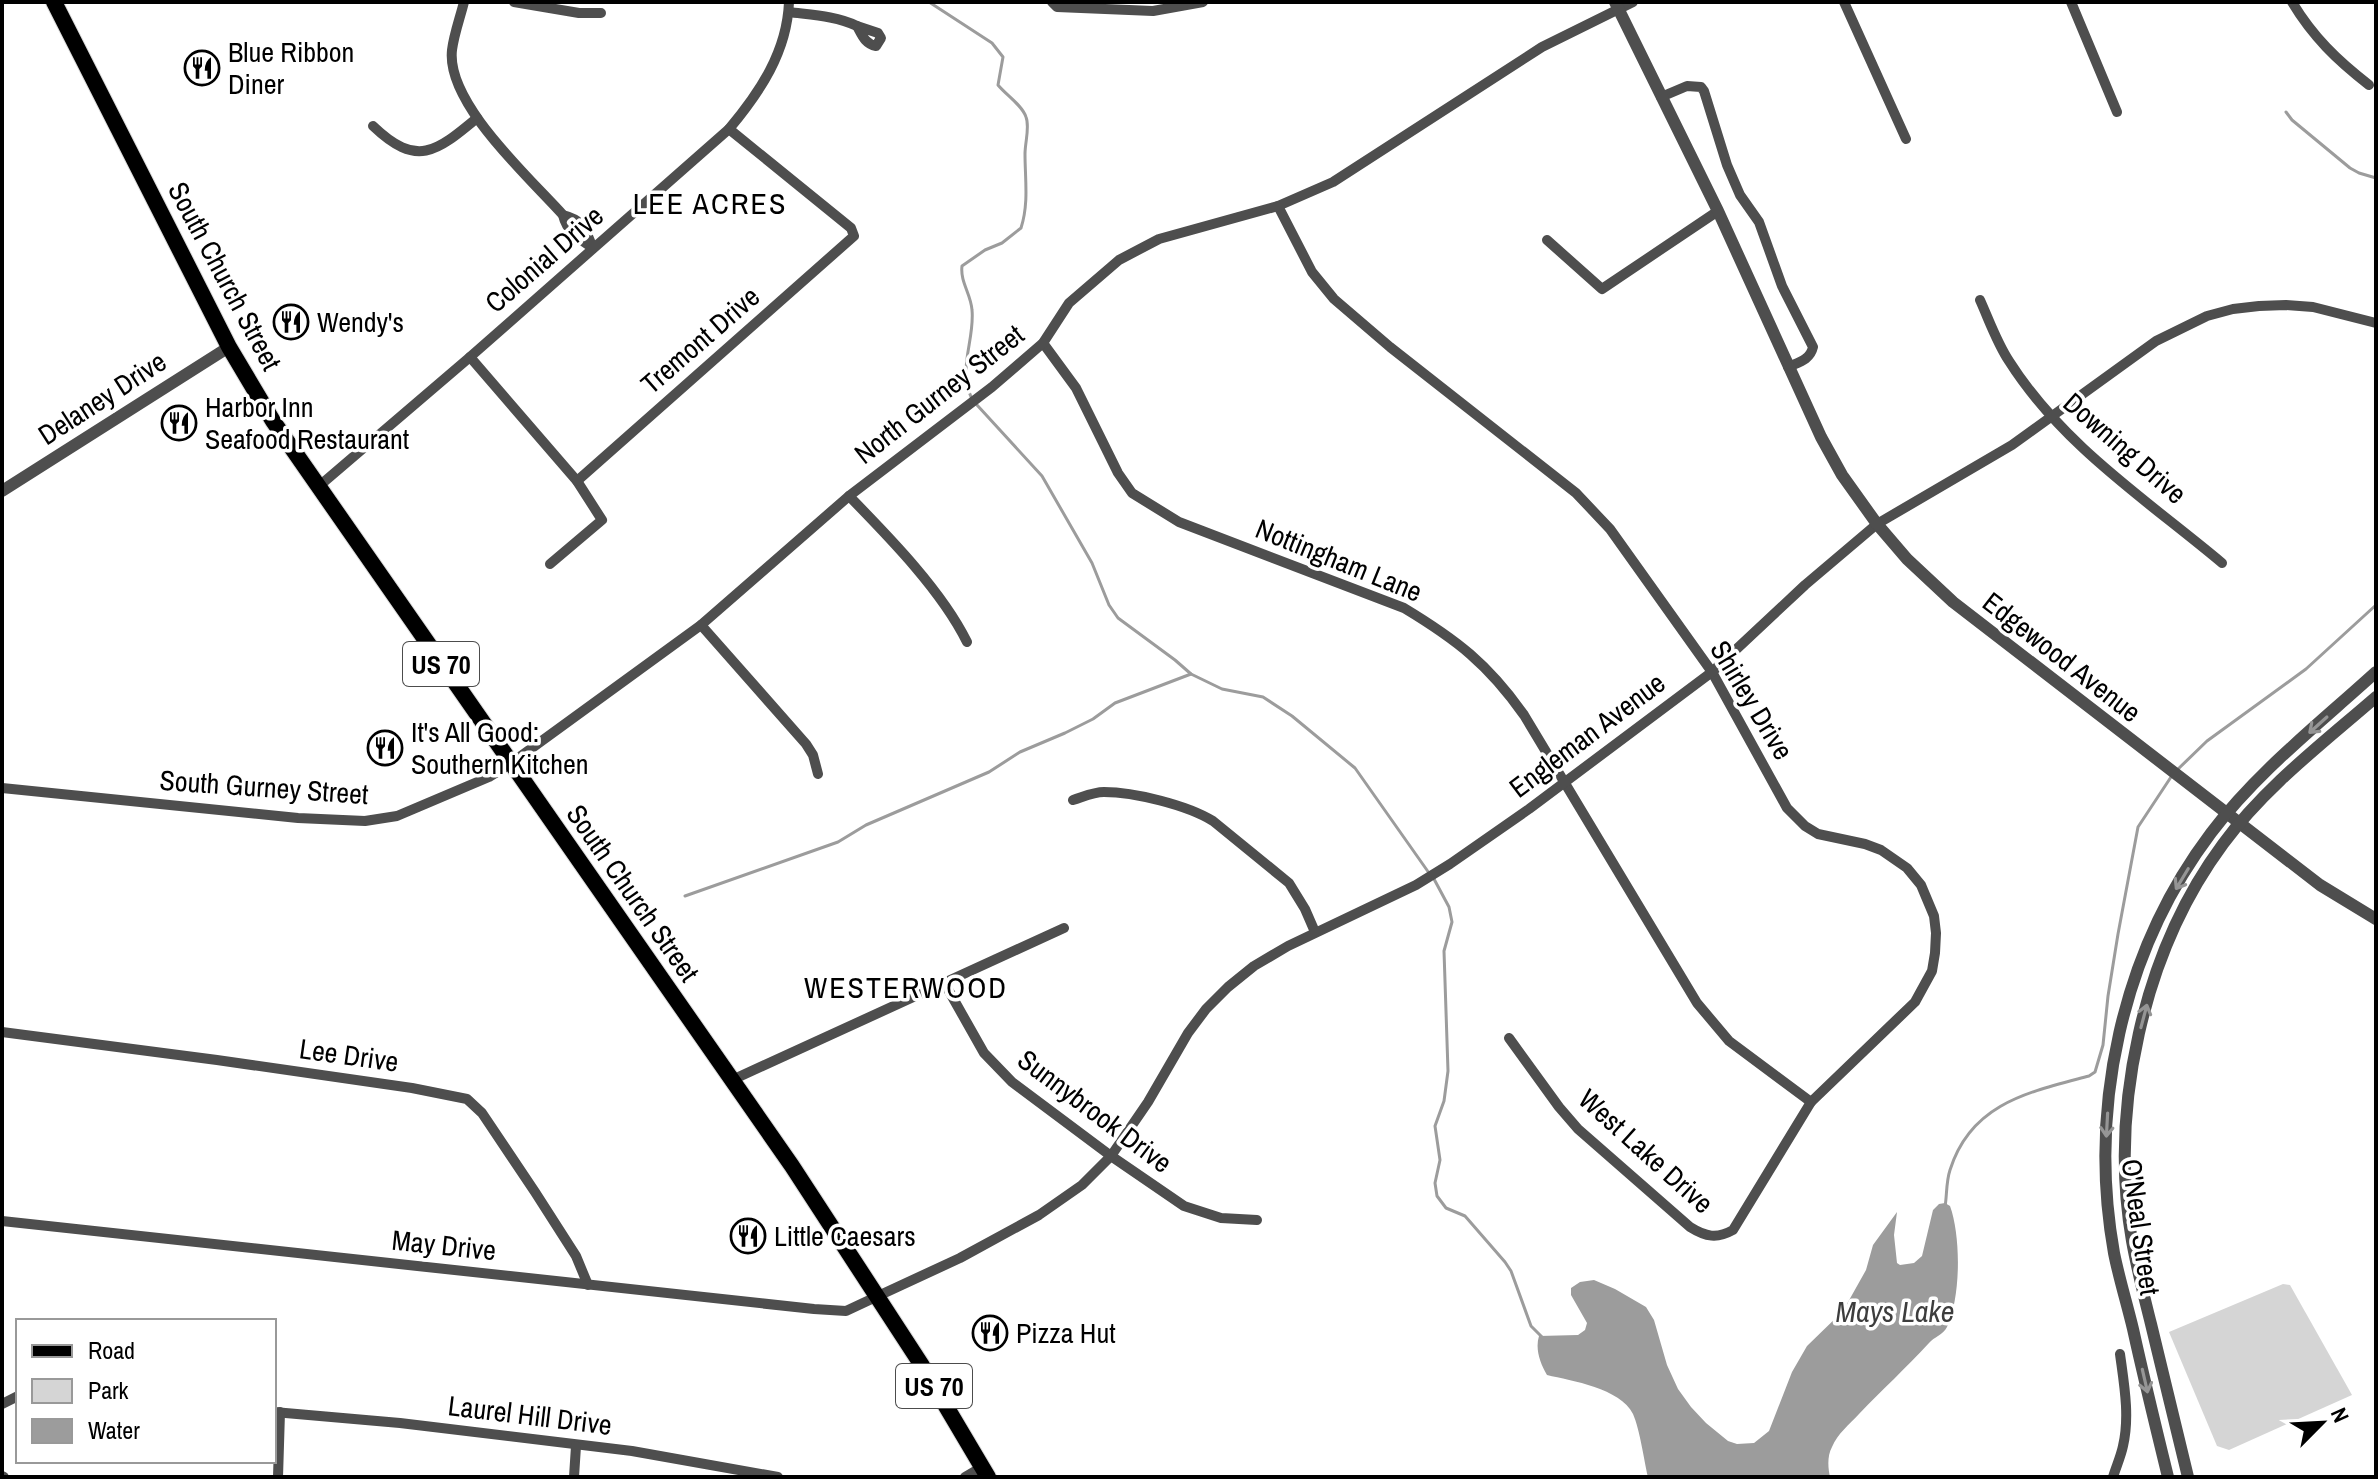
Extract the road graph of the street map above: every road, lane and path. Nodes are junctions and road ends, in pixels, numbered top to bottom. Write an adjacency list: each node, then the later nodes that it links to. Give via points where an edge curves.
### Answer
1 (54, 2): 28 (main road, South Church Street / US 70)
2 (464, 2): 17 (street, via 452,52 454,75)
3 (514, 2): 12 (street)
4 (1052, 2): 5 (street, via 1057,7 1138,11)
5 (1203, 2)
6 (1633, 2): 10 (street, North Gurney Street)
7 (1844, 2): 20 (street)
8 (2071, 2): 16 (street)
9 (2292, 2): 14 (street, via 2308,29)
10 (1616, 5): 15 (street, Edgewood Avenue); 21 (street, North Gurney Street, via 1333,182)
11 (789, 7): 13 (street); 19 (street, Colonial Drive, via 780,51 768,76)
12 (601, 13)
13 (857, 26)
14 (2369, 85)
15 (1661, 97): 22 (street, Edgewood Avenue); 30 (street, via 1687,86 1704,91 1727,165 1759,222 1782,286 1813,347 1807,359)
16 (2117, 112)
17 (477, 118): 18 (street, via 438,148 424,152 390,142); 24 (street, via 563,215 576,237)
18 (373, 126)
19 (729, 129): 24 (street, Colonial Drive); 32 (street, Tremont Drive, via 851,228 854,236)
20 (1906, 139)
21 (1278, 206): 27 (street, North Gurney Street, via 1179,232 1119,260 1069,303); 41 (street, Shirley Drive, via 1312,272 1334,299 1595,511)
22 (1718, 211): 23 (street, via 1602,289); 30 (street, Edgewood Avenue)
23 (1547, 240)
24 (593, 248): 29 (street, Colonial Drive)
25 (1980, 300): 31 (street, Downing Drive, via 2007,359)
26 (2376, 323): 31 (street, Engleman Avenue, via 2286,305 2207,316 2156,341)
27 (1043, 343): 35 (street, North Gurney Street); 46 (street, Nottingham Lane, via 1076,388 1132,493 1179,522 1404,608 1438,628 1496,677)
28 (229, 347): 33 (main road, South Church Street / US 70); 34 (street, Delaney Drive)
29 (470, 357): 32 (street); 33 (street, Colonial Drive)
30 (1788, 367): 36 (street, Edgewood Avenue, via 1840,471)
31 (2051, 418): 36 (street, Engleman Avenue); 37 (street, Downing Drive)
32 (577, 481): 38 (street, via 602,520)
33 (318, 487): 44 (main road, South Church Street / US 70)
34 (2, 491)
35 (849, 496): 39 (street, North Gurney Street); 40 (street, via 955,618)
36 (1877, 524): 41 (street, Engleman Avenue); 49 (street, Edgewood Avenue, via 1953,602)
37 (2222, 563)
38 (550, 564)
39 (701, 625): 44 (street, North Gurney Street); 45 (street, via 806,744)
40 (967, 642)
41 (1712, 672): 46 (street, Engleman Avenue); 58 (street, Shirley Drive, via 1787,808 1818,834 1865,844 1907,868 1934,916 1932,971 1915,1002)
42 (2376, 672): 49 (street, O'Neal Street, one-way to 49)
43 (2376, 697): 50 (street, O'Neal Street, via 2293,768)
44 (510, 764): 47 (street, South Gurney Street, via 397,816 365,821); 57 (main road, South Church Street / US 70)
45 (818, 774)
46 (1565, 782): 53 (street, Engleman Avenue, via 1416,885); 58 (street, Nottingham Lane, via 1712,1023)
47 (2, 788)
48 (1073, 800): 53 (street, via 1107,792 1201,814 1289,883)
49 (2226, 815): 50 (street, Edgewood Avenue); 74 (street, O'Neal Street, one-way to 74, via 2182,877 2144,953 2121,1027 2108,1105 2106,1180 2115,1254)
50 (2239, 825): 51 (street, Edgewood Avenue); 75 (street, O'Neal Street, one-way to 50, via 2132,1241 2125,1136 2135,1050 2167,945 2192,890)
51 (2376, 919)
52 (1064, 928): 54 (street)
53 (1315, 932): 59 (street, Engleman Avenue, via 1254,966 1206,1009)
54 (945, 984): 57 (street); 59 (street, Sunnybrook Drive, via 984,1053 1012,1082)
55 (2, 1032): 63 (street, Lee Drive, via 467,1099 535,1192)
56 (1509, 1038): 62 (street, West Lake Drive, via 1578,1129 1690,1227 1715,1237)
57 (732, 1080): 64 (main road, South Church Street / US 70)
58 (1811, 1102): 62 (street, Shirley Drive)
59 (1111, 1156): 60 (street, Sunnybrook Drive, via 1184,1206 1221,1218); 64 (street, Engleman Avenue, via 1082,1185 1039,1215)
60 (1257, 1220)
61 (2, 1221): 63 (street, May Drive)
62 (1733, 1230)
63 (588, 1285): 64 (street, May Drive, via 846,1311)
64 (878, 1296): 68 (main road, South Church Street / US 70)
65 (2120, 1354): 73 (street, via 2125,1428)
66 (277, 1412): 67 (street, Laurel Hill Drive); 69 (street)
67 (576, 1446): 70 (street); 71 (street, Laurel Hill Drive)
68 (985, 1472): 72 (street)
69 (278, 1477)
70 (574, 1477)
71 (778, 1477)
72 (965, 1477)
73 (2113, 1477)
74 (2168, 1477)
75 (2188, 1477)

